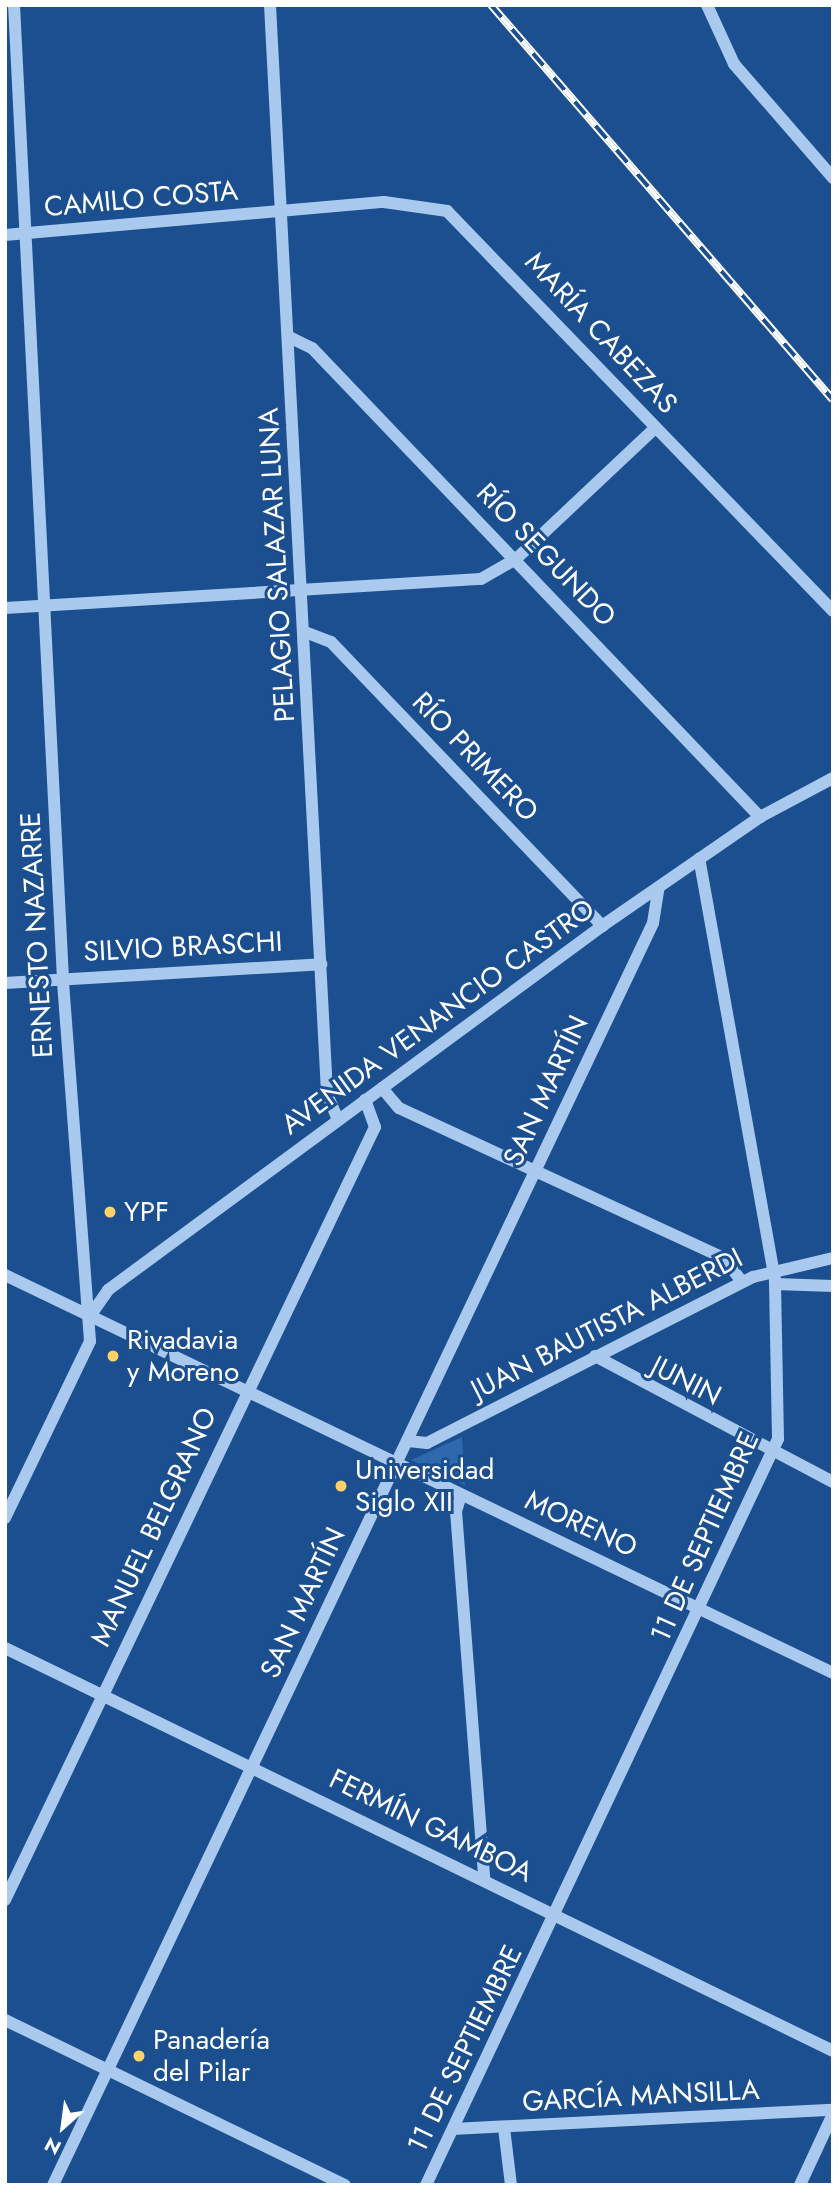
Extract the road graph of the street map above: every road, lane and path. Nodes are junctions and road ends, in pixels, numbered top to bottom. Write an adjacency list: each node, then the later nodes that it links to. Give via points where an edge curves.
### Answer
1 (14, 5): 6 (street, ERNESTO NAZARRE)
2 (270, 5): 5 (street, PELAGIO SALAZAR LUNA)
3 (707, 5): 4 (street, via 734,64)
4 (833, 178)
5 (281, 211): 6 (street, CAMILO COSTA); 8 (street, PELAGIO SALAZAR LUNA); 9 (street, MARÍA CABEZAS, via 384,202 447,211)
6 (24, 233): 7 (street, CAMILO COSTA); 12 (street, ERNESTO NAZARRE)
7 (5, 235)
8 (289, 337): 10 (street, RÍO SEGUNDO, via 312,348); 11 (street, PELAGIO SALAZAR LUNA)
9 (655, 428): 10 (street); 14 (street, MARÍA CABEZAS)
10 (516, 559): 11 (street, via 481,579); 17 (street, RÍO SEGUNDO)
11 (302, 585): 12 (street); 15 (street, PELAGIO SALAZAR LUNA)
12 (43, 604): 13 (street); 22 (street, ERNESTO NAZARRE)
13 (5, 608)
14 (833, 611)
15 (305, 632): 20 (street, RÍO PRIMERO, via 331,642); 21 (street, PELAGIO SALAZAR LUNA)
16 (833, 778): 17 (street, AVENIDA VENANCIO CASTRO)
17 (760, 817): 18 (street, AVENIDA VENANCIO CASTRO)
18 (699, 859): 19 (street, AVENIDA VENANCIO CASTRO); 29 (street, 11 DE SEPTIEMBRE)
19 (659, 887): 20 (street, AVENIDA VENANCIO CASTRO); 27 (street, SAN MARTÍN, via 653,923)
20 (602, 926): 24 (street, AVENIDA VENANCIO CASTRO)
21 (321, 964): 22 (street, SILVIO BRASCHI); 26 (street, PELAGIO SALAZAR LUNA, via 327,1094)
22 (63, 979): 23 (street, SILVIO BRASCHI); 34 (street, ERNESTO NAZARRE, via 80,1266)
23 (5, 983)
24 (382, 1088): 25 (street, AVENIDA VENANCIO CASTRO); 27 (street, via 399,1108)
25 (365, 1100): 26 (street, AVENIDA VENANCIO CASTRO); 36 (street, MANUEL BELGRANO, via 375,1127)
26 (338, 1120): 34 (street, AVENIDA VENANCIO CASTRO, via 108,1290)
27 (534, 1174): 31 (street, via 724,1258); 37 (street, SAN MARTÍN)
28 (833, 1258): 29 (street, JUAN BAUTISTA ALBERDI)
29 (773, 1271): 31 (street, JUAN BAUTISTA ALBERDI); 32 (street, 11 DE SEPTIEMBRE)
30 (5, 1275): 34 (street, MORENO)
31 (742, 1282): 35 (street, JUAN BAUTISTA ALBERDI)
32 (775, 1284): 33 (street, JUAN BAUTISTA ALBERDI); 38 (street, 11 DE SEPTIEMBRE, via 781,1404)
33 (833, 1286)
34 (90, 1316): 36 (street, MORENO); 42 (street, via 86,1352)
35 (595, 1356): 37 (street, JUAN BAUTISTA ALBERDI, via 428,1443); 38 (street, JUNIN)
36 (246, 1391): 39 (street, MORENO); 46 (street, MANUEL BELGRANO)
37 (408, 1441): 39 (street, SAN MARTÍN)
38 (772, 1452): 40 (street, JUNIN); 43 (street, 11 DE SEPTIEMBRE)
39 (397, 1463): 41 (street, MORENO); 47 (street, SAN MARTÍN)
40 (833, 1482)
41 (461, 1495): 43 (street, MORENO); 48 (street, via 456,1511)
42 (5, 1518)
43 (700, 1607): 45 (street, MORENO); 50 (street, 11 DE SEPTIEMBRE)
44 (5, 1648): 46 (street, FERMÍN GAMBOA)
45 (833, 1673)
46 (102, 1694): 47 (street, FERMÍN GAMBOA); 49 (street, MANUEL BELGRANO)
47 (254, 1765): 48 (street, FERMÍN GAMBOA); 53 (street, SAN MARTÍN)
48 (484, 1879): 50 (street, FERMÍN GAMBOA)
49 (5, 1900)
50 (557, 1916): 52 (street, FERMÍN GAMBOA); 56 (street, 11 DE SEPTIEMBRE)
51 (5, 2020): 53 (street)
52 (833, 2051)
53 (107, 2071): 57 (street, SAN MARTÍN); 58 (street)
54 (833, 2112): 55 (street, GARCÍA MANSILLA); 61 (street)
55 (505, 2128): 56 (street, GARCÍA MANSILLA); 60 (street)
56 (453, 2129): 59 (street, 11 DE SEPTIEMBRE)
57 (53, 2185)
58 (345, 2185)
59 (426, 2185)
60 (511, 2185)
61 (800, 2185)

